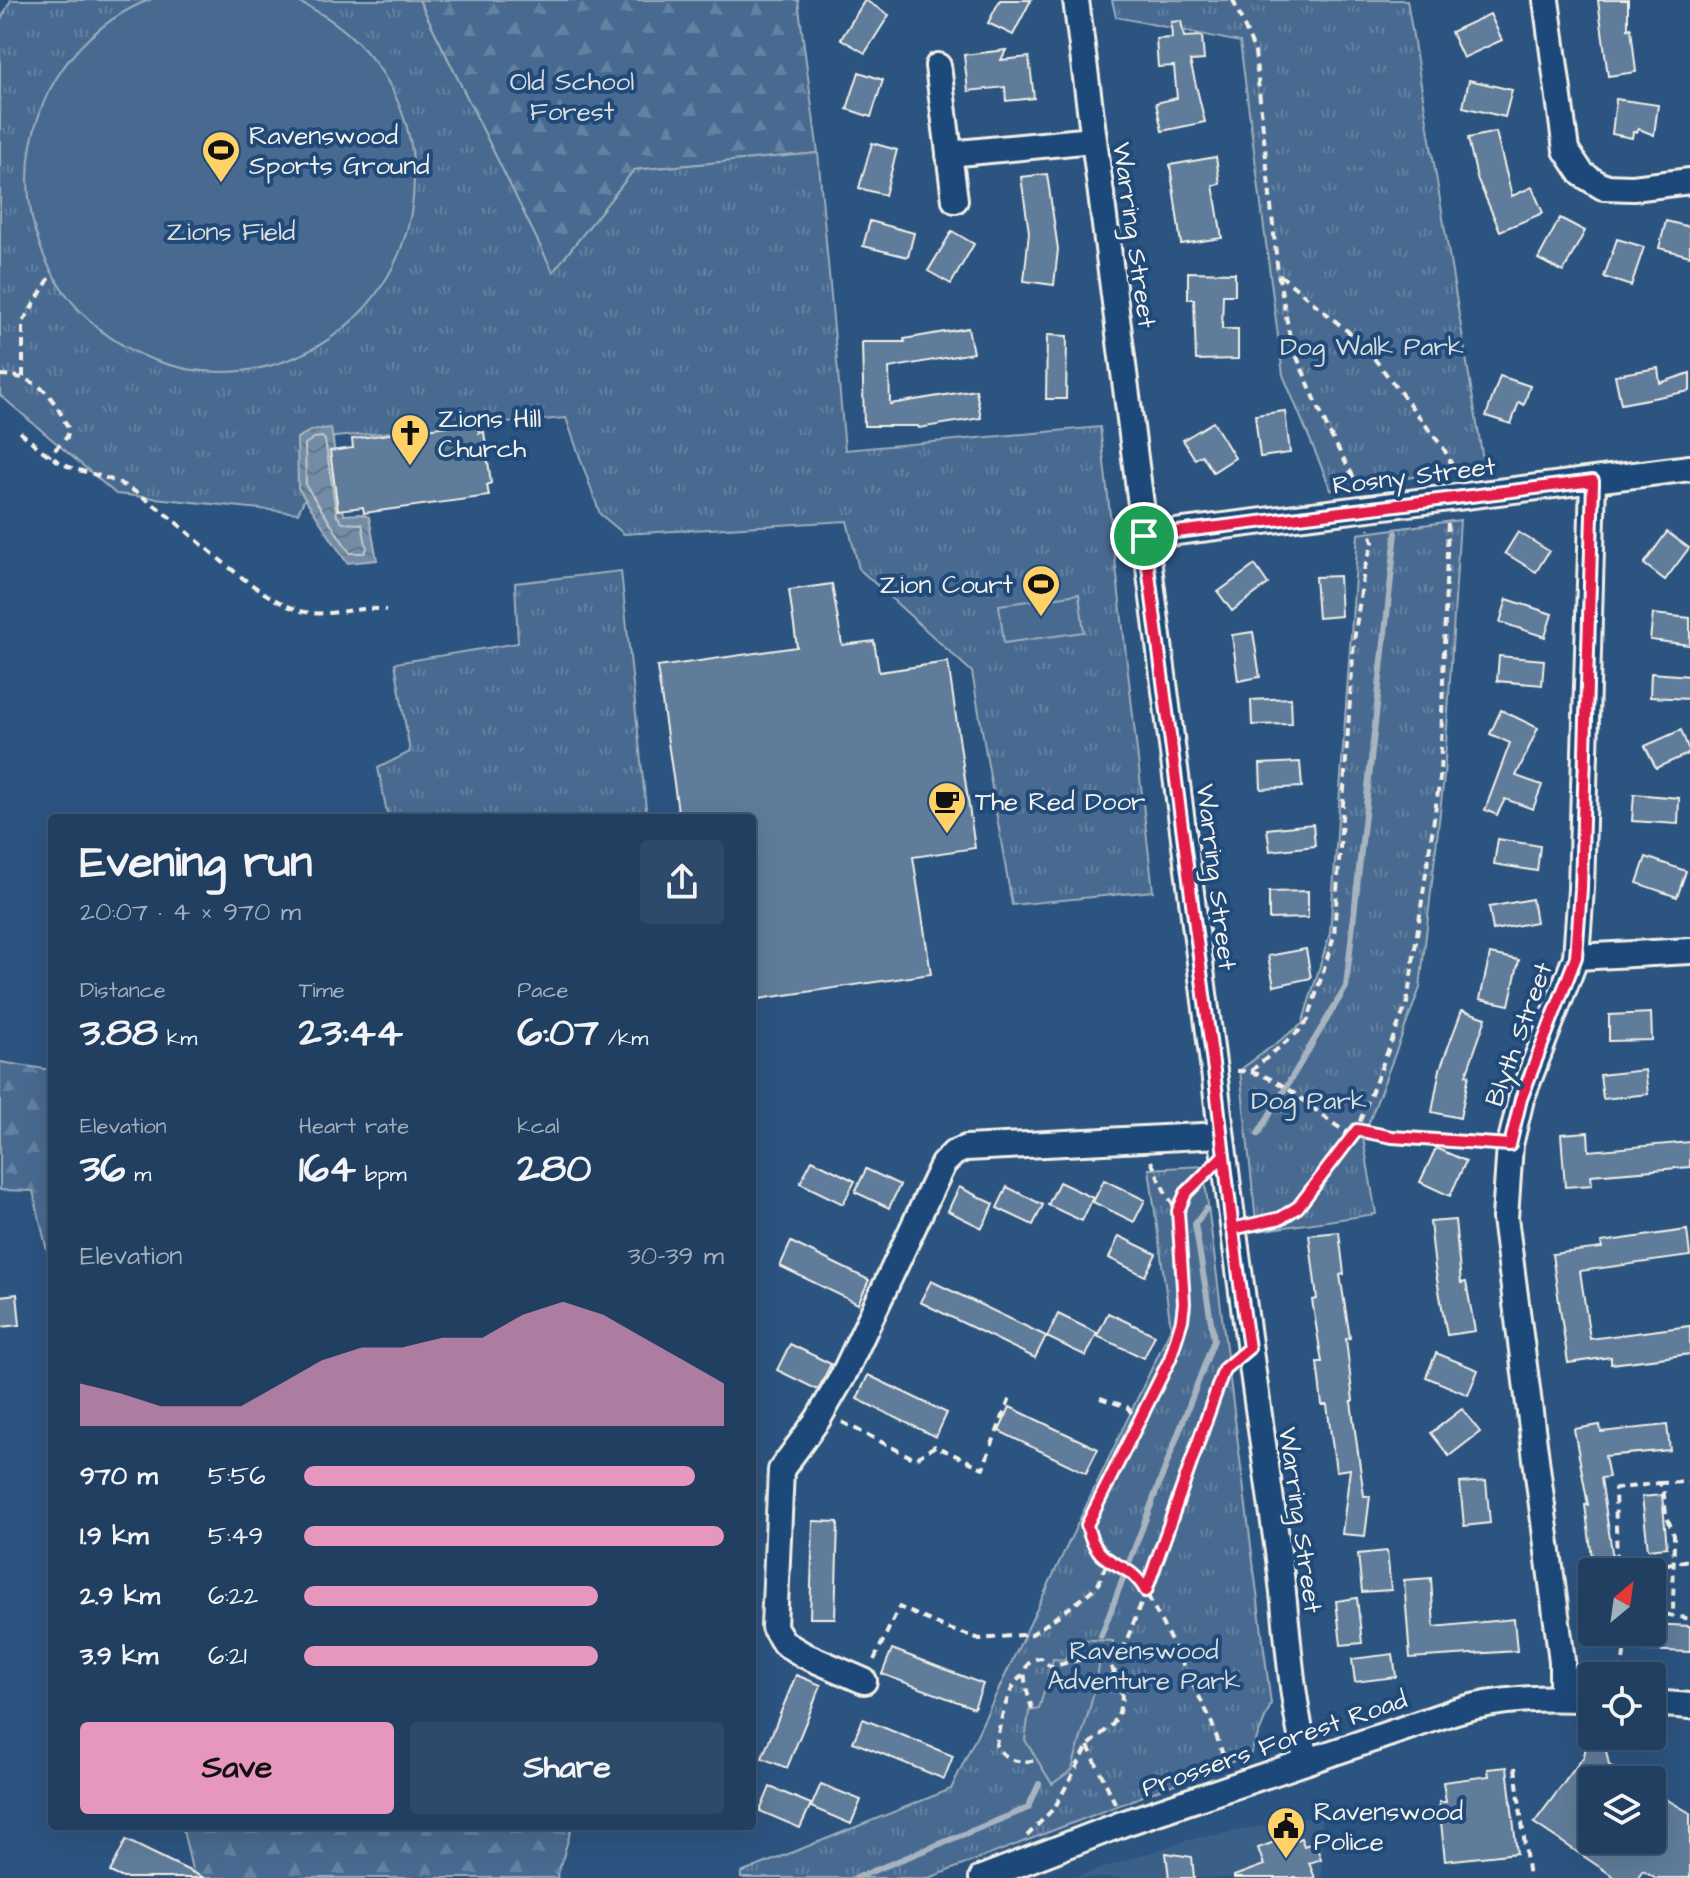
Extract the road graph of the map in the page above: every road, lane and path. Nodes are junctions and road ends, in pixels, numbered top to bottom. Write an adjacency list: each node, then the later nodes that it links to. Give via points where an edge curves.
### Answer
1 (1076, 0): 5 (street, Warring Street)
2 (1233, 0): 9 (path, via 1255,52)
3 (1546, 0): 7 (street, via 1566,150 1582,174 1603,187)
4 (938, 66): 6 (street)
5 (1093, 140): 6 (street); 19 (street, Warring Street)
6 (949, 154): 8 (street)
7 (1690, 181)
8 (955, 200)
9 (1278, 273): 17 (path, via 1363,344 1444,449); 18 (path, via 1291,343 1329,432)
10 (52, 274): 12 (path, via 23,322)
11 (0, 375): 12 (path)
12 (23, 377): 14 (path, via 58,406 69,430)
13 (20, 432): 14 (path)
14 (49, 456): 20 (path, via 134,491 251,583 293,608 317,614)
15 (1690, 468): 16 (street, Rosny Street)
16 (1593, 481): 17 (street, Rosny Street); 22 (street, Blyth Street)
17 (1457, 496): 18 (street, Rosny Street); 25 (path, via 1436,821 1407,1003)
18 (1371, 509): 19 (street, Rosny Street); 24 (path, via 1368,528 1373,542 1354,641 1334,936 1308,1020)
19 (1144, 536): 23 (street, Warring Street)
20 (386, 610)
21 (1690, 951): 22 (street)
22 (1576, 957): 29 (street, Blyth Street, via 1521,1099)
23 (1214, 1071): 24 (path); 28 (street, Warring Street)
24 (1251, 1071): 26 (path)
25 (1357, 1130): 26 (path); 29 (path)
26 (1354, 1136): 31 (path, via 1298,1207 1281,1218)
27 (1146, 1139): 28 (street); 30 (path, via 1152,1166); 35 (street, via 966,1148 954,1153 943,1164)
28 (1222, 1145): 30 (path); 31 (street, Warring Street)
29 (1510, 1145): 52 (street, Blyth Street, via 1505,1218 1562,1661)
30 (1178, 1211): 36 (path, via 1182,1320 1170,1359)
31 (1232, 1229): 32 (street, Warring Street)
32 (1249, 1348): 44 (path, via 1224,1369); 59 (street, Warring Street)
33 (1011, 1395): 35 (path, via 983,1468 935,1446 915,1459)
34 (1100, 1398): 36 (path, via 1127,1407)
35 (822, 1412): 50 (street, via 781,1470 774,1627 784,1643)
36 (1139, 1422): 40 (path, via 1087,1525 1091,1541)
37 (1690, 1482): 38 (path)
38 (1659, 1483): 39 (path, via 1615,1489); 42 (path, via 1674,1535)
39 (1617, 1558)
40 (1108, 1560): 44 (path, via 1133,1574); 50 (path, via 1098,1585 1032,1634 980,1639 899,1607)
41 (1690, 1560): 42 (path)
42 (1674, 1562): 43 (path); 46 (path)
43 (1666, 1564)
44 (1146, 1591): 48 (path); 61 (path, via 1210,1718)
45 (1666, 1615): 46 (path)
46 (1673, 1616): 47 (path)
47 (1690, 1619)
48 (1114, 1671): 49 (path, via 1100,1659 1051,1667 1041,1658 1034,1659); 51 (path); 57 (path, via 1122,1698 1119,1712)
49 (1023, 1675): 56 (path); 58 (path, via 1004,1712 996,1745 1008,1759)
50 (864, 1681)
51 (1107, 1690)
52 (1562, 1698): 53 (street, Prossers Forest Road); 59 (street, Prossers Forest Road, via 1486,1703)
53 (1578, 1699)
54 (1666, 1704): 55 (street)
55 (1690, 1706)
56 (1032, 1710)
57 (1088, 1746): 62 (path); 63 (path, via 1055,1807 1026,1835)
58 (1037, 1760)
59 (1307, 1761): 63 (street, Prossers Forest Road)
60 (1515, 1767): 65 (path)
61 (1228, 1769)
62 (1119, 1810)
63 (1033, 1858): 64 (street, Prossers Forest Road)
64 (982, 1878)
65 (1529, 1878)

